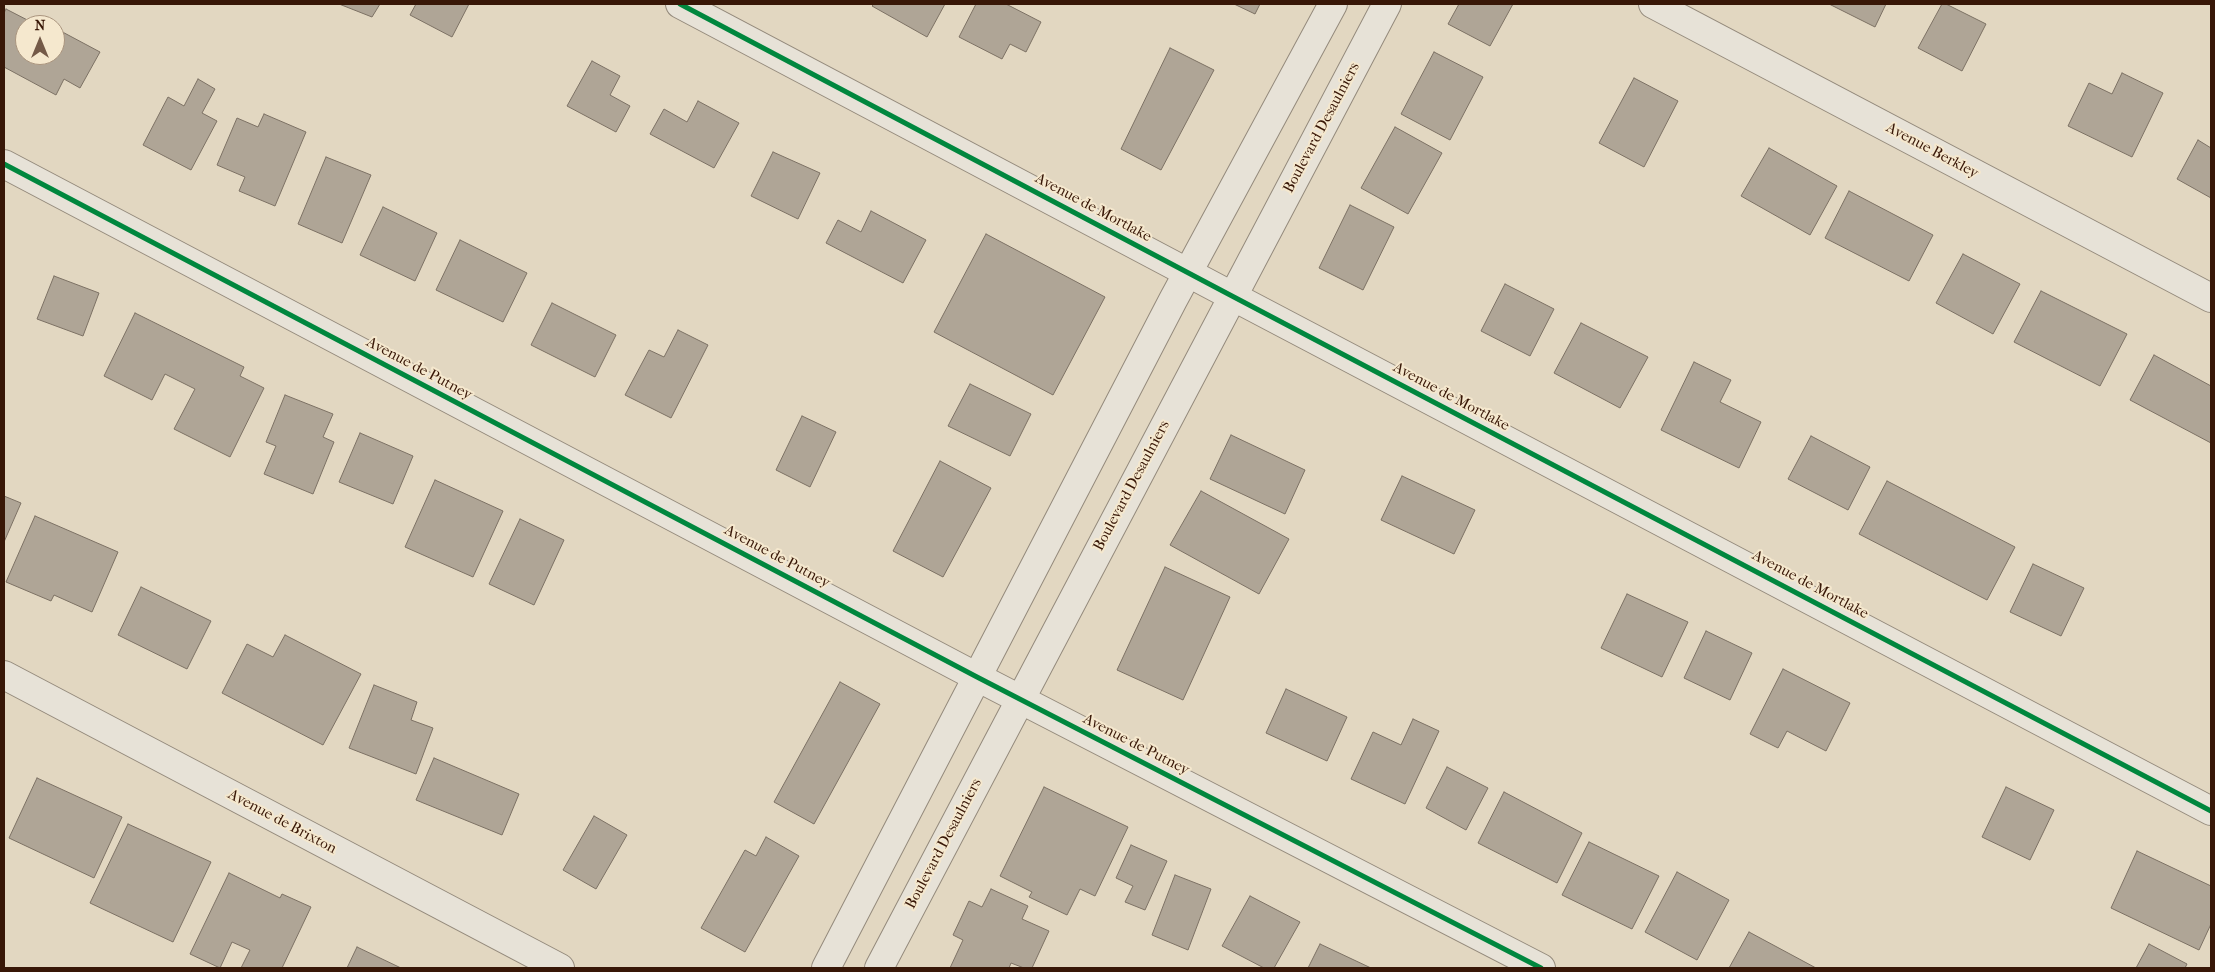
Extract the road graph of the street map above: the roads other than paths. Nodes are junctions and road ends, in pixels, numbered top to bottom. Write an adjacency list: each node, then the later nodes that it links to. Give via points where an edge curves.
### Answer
1 (680, 4): 6 (street, Avenue de Mortlake)
2 (1334, 4): 6 (street)
3 (1388, 4): 7 (street, Boulevard Desaulniers)
4 (1653, 4): 8 (street, Avenue Berkley)
5 (4, 164): 10 (street, Avenue de Putney)
6 (1187, 272): 7 (street, Avenue de Mortlake); 10 (street)
7 (1232, 296): 11 (street, Boulevard Desaulniers); 12 (street, Avenue de Mortlake)
8 (2211, 298)
9 (4, 675): 13 (street, Avenue de Brixton)
10 (977, 677): 11 (street, Avenue de Putney); 14 (street)
11 (1020, 698): 15 (street, Boulevard Desaulniers); 16 (street, Avenue de Putney)
12 (2211, 811)
13 (560, 968)
14 (826, 968)
15 (879, 968)
16 (1541, 968)

